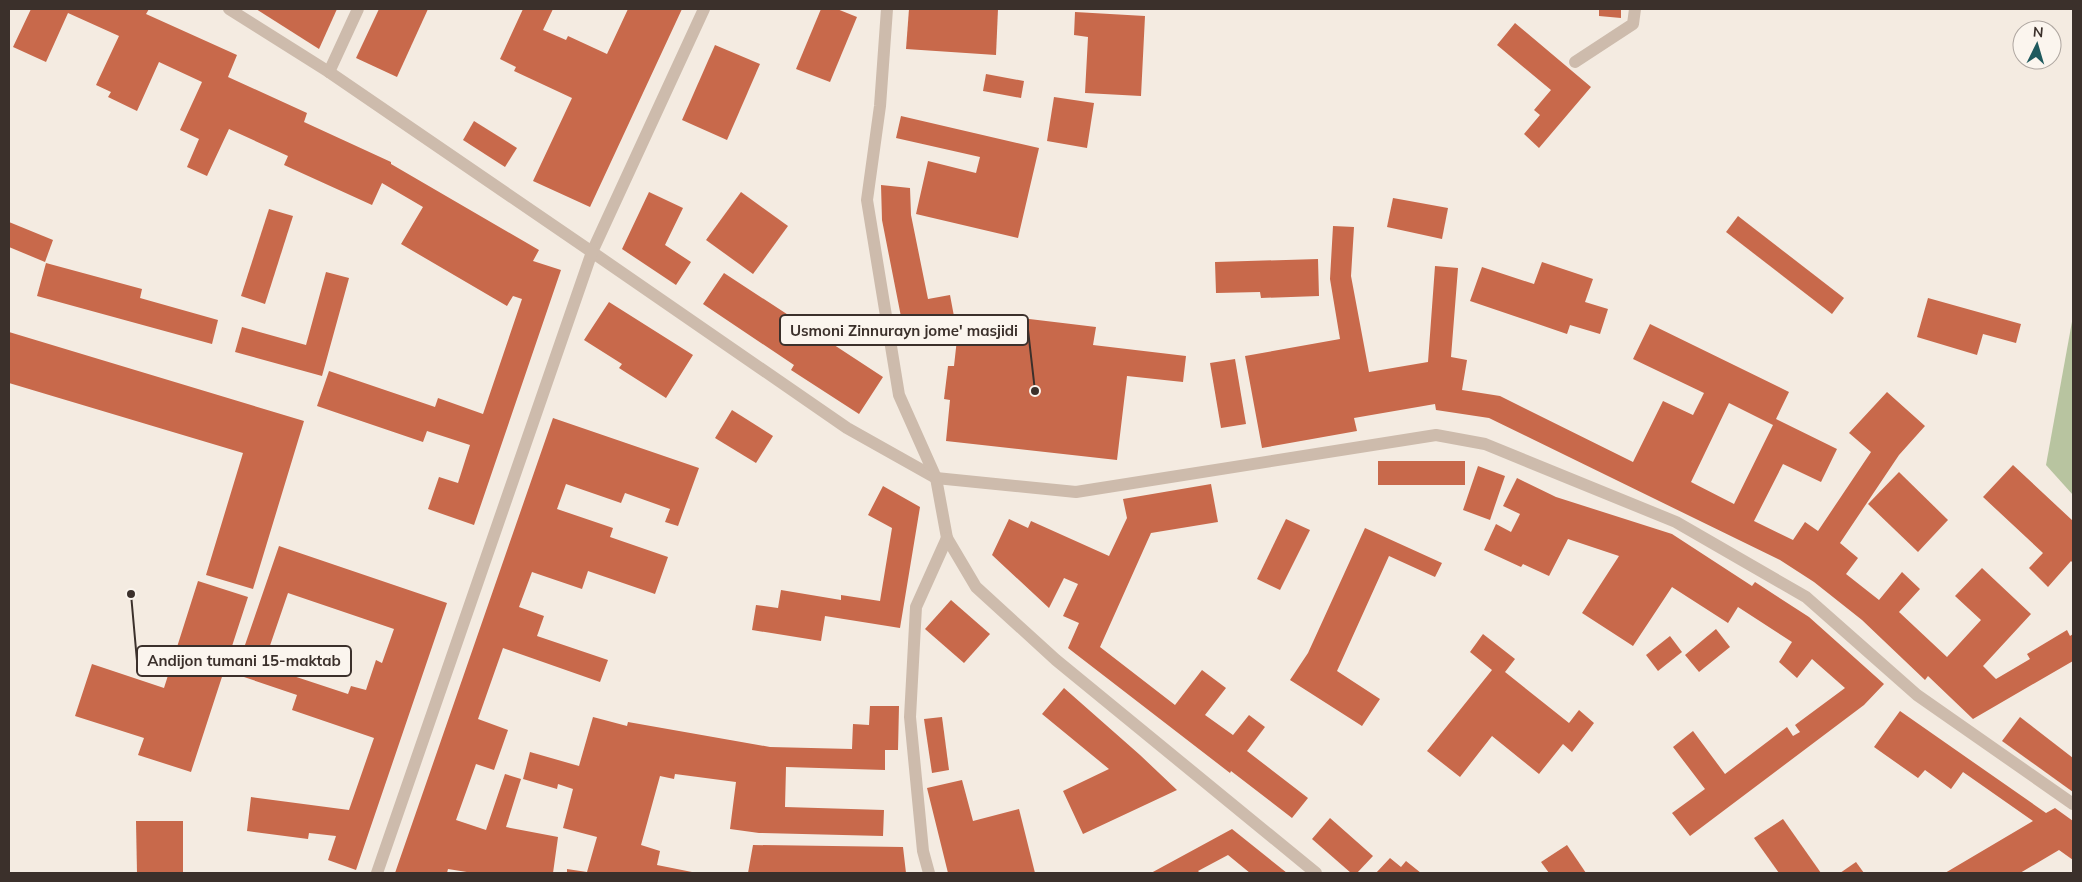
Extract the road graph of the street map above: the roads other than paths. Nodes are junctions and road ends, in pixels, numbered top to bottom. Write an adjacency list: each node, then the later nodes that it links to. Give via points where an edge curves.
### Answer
1 (229, 9): 7 (street)
2 (358, 9): 7 (street)
3 (704, 9): 8 (street)
4 (887, 9): 9 (street, via 880,106 867,200 899,394)
5 (1635, 9): 6 (street, via 1633,24)
6 (1575, 62)
7 (329, 72): 8 (street)
8 (592, 252): 9 (street, via 847,428); 12 (street)
9 (936, 478): 10 (street); 11 (street, via 1076,492 1436,435 1485,444 1676,522 1806,597 1917,695)
10 (947, 538): 13 (street, via 916,607 913,657 910,717 923,851); 14 (street, via 976,587 1056,660)
11 (2073, 804)
12 (377, 873)
13 (929, 873)
14 (1316, 873)

